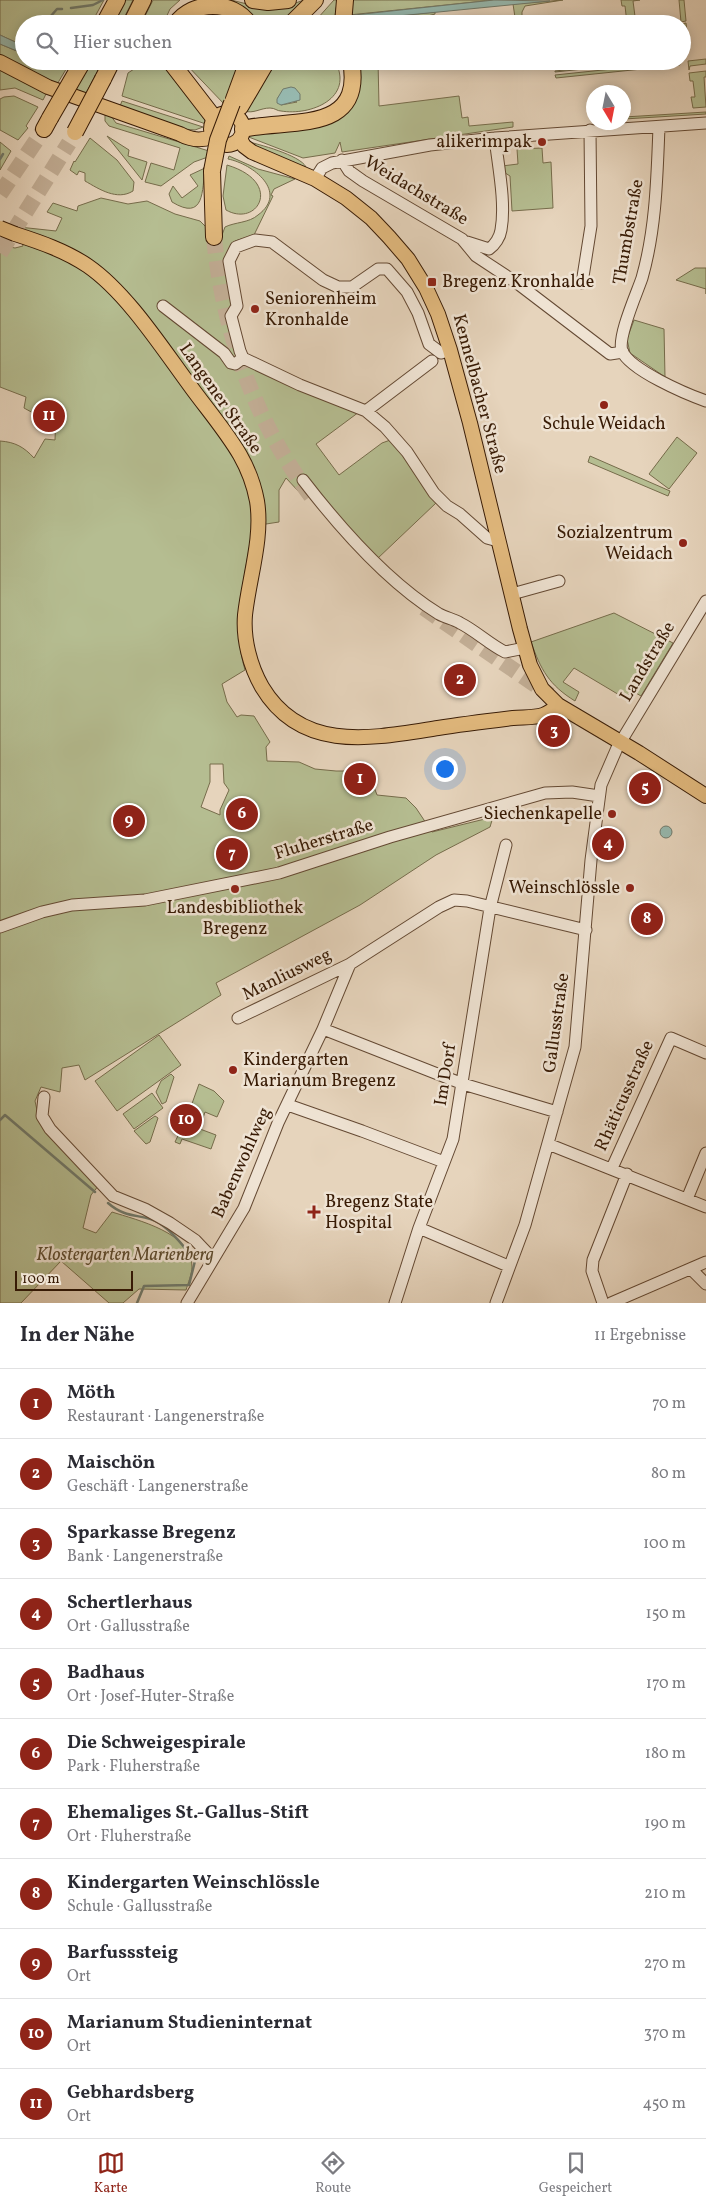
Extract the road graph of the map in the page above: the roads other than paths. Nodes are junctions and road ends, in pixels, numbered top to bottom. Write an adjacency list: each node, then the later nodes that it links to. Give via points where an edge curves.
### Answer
1 (143, 0): 8 (highway)
2 (185, 0): 9 (highway)
3 (253, 0): 4 (highway)
4 (288, 0)
5 (327, 0): 12 (highway)
6 (115, 3): 7 (highway)
7 (109, 15)
8 (136, 15)
9 (172, 15)
10 (181, 15): 11 (highway, via 190,7 208,0 226,2)
11 (242, 15)
12 (305, 15)
13 (0, 62): 25 (main road, via 48,87 180,134 196,134)
14 (78, 70): 26 (highway, bridge)
15 (107, 70): 31 (highway, bridge)
16 (179, 70): 25 (highway)
17 (187, 70): 25 (highway)
18 (245, 70): 25 (highway)
19 (253, 70): 25 (highway)
20 (261, 70): 24 (highway)
21 (266, 70): 24 (highway)
22 (342, 70): 25 (highway, via 342,86 334,101 323,109 306,114 256,116)
23 (352, 70): 25 (highway, via 349,94 333,114 312,122)
24 (251, 86): 25 (highway)
25 (229, 121): 34 (main road, Kennelbacher Straße, via 247,149); 36 (highway, bridge, via 218,140)
26 (47, 123)
27 (706, 123): 28 (street, Weidachstraße)
28 (659, 127): 29 (street, Weidachstraße); 41 (street, Thumbstraße, via 651,232 642,276 621,342)
29 (631, 128)
30 (590, 130): 32 (street, Weidachstraße); 38 (street, via 590,226)
31 (72, 138)
32 (495, 138): 33 (street, Weidachstraße); 37 (street, via 501,233 489,249)
33 (342, 160): 34 (street, Weidachstraße, via 326,166); 37 (street, Weidachstraße, via 349,171 363,181)
34 (314, 178): 40 (main road, Kennelbacher Straße, via 371,218 398,247 426,288)
35 (0, 228): 52 (main road, Langener Straße, bridge, via 67,254 89,266 111,286 154,338 239,454 253,486 258,514 245,618 246,645 254,674 284,714 320,733 366,738 546,714)
36 (214, 237)
37 (470, 247): 41 (street, via 610,354)
38 (582, 283)
39 (163, 306): 42 (street, via 231,363)
40 (450, 350): 42 (street, via 442,353 429,344 407,292 387,269 378,269 352,287 338,287 323,280 272,242 255,240 236,247 228,261 237,306 231,316); 47 (main road, Kennelbacher Straße)
41 (622, 352): 44 (street, via 662,382)
42 (244, 358): 45 (street)
43 (432, 361): 45 (street)
44 (706, 401)
45 (366, 411): 47 (street, via 403,447 434,493 447,506 487,538)
46 (303, 480): 51 (street, via 338,525 398,582 440,615 468,628 505,652)
47 (498, 541): 49 (main road, Kennelbacher Straße)
48 (559, 581): 49 (street)
49 (512, 594): 51 (main road, Kennelbacher Straße)
50 (706, 601): 53 (street, Landstraße)
51 (525, 648): 52 (main road, Kennelbacher Straße, via 535,678)
52 (554, 702): 53 (main road)
53 (621, 742): 54 (street, Gallusstraße); 55 (main road)
54 (598, 796): 58 (street, Fluherstraße, via 572,792 545,793 390,837 279,873 145,900 72,905); 59 (street, Gallusstraße)
55 (706, 796)
56 (506, 845): 57 (street, Im Dorf)
57 (490, 908): 59 (street); 60 (street, via 467,901 447,902); 64 (street, Im Dorf)
58 (0, 927)
59 (586, 930): 67 (street, Gallusstraße, via 575,1047)
60 (350, 964): 61 (street, Manliusweg); 62 (street, Babenwohlweg)
61 (238, 1018)
62 (323, 1030): 64 (street); 66 (street, Babenwohlweg)
63 (706, 1053): 71 (street, Rhäticusstraße, via 671,1038)
64 (463, 1084): 67 (street); 70 (street, Im Dorf, via 453,1139)
65 (44, 1097): 76 (street, via 42,1116 50,1129 112,1196 170,1222 195,1240)
66 (288, 1105): 70 (street); 76 (street, Babenwohlweg, via 244,1208)
67 (557, 1112): 68 (street, Gallusstraße)
68 (548, 1144): 71 (street); 78 (street, Gallusstraße, via 525,1225)
69 (706, 1153): 73 (street)
70 (444, 1162): 75 (street, Im Dorf)
71 (612, 1168): 72 (street)
72 (627, 1174): 73 (street); 84 (street, via 592,1260 592,1271)
73 (687, 1199): 74 (street)
74 (706, 1207)
75 (419, 1228): 78 (street); 82 (street, Im Dorf)
76 (213, 1259): 81 (street, Babenwohlweg)
77 (706, 1262): 79 (street)
78 (508, 1266): 83 (street, Gallusstraße)
79 (691, 1269): 80 (street); 85 (street)
80 (706, 1284)
81 (187, 1303)
82 (396, 1303)
83 (496, 1303)
84 (603, 1303)
85 (611, 1303)

